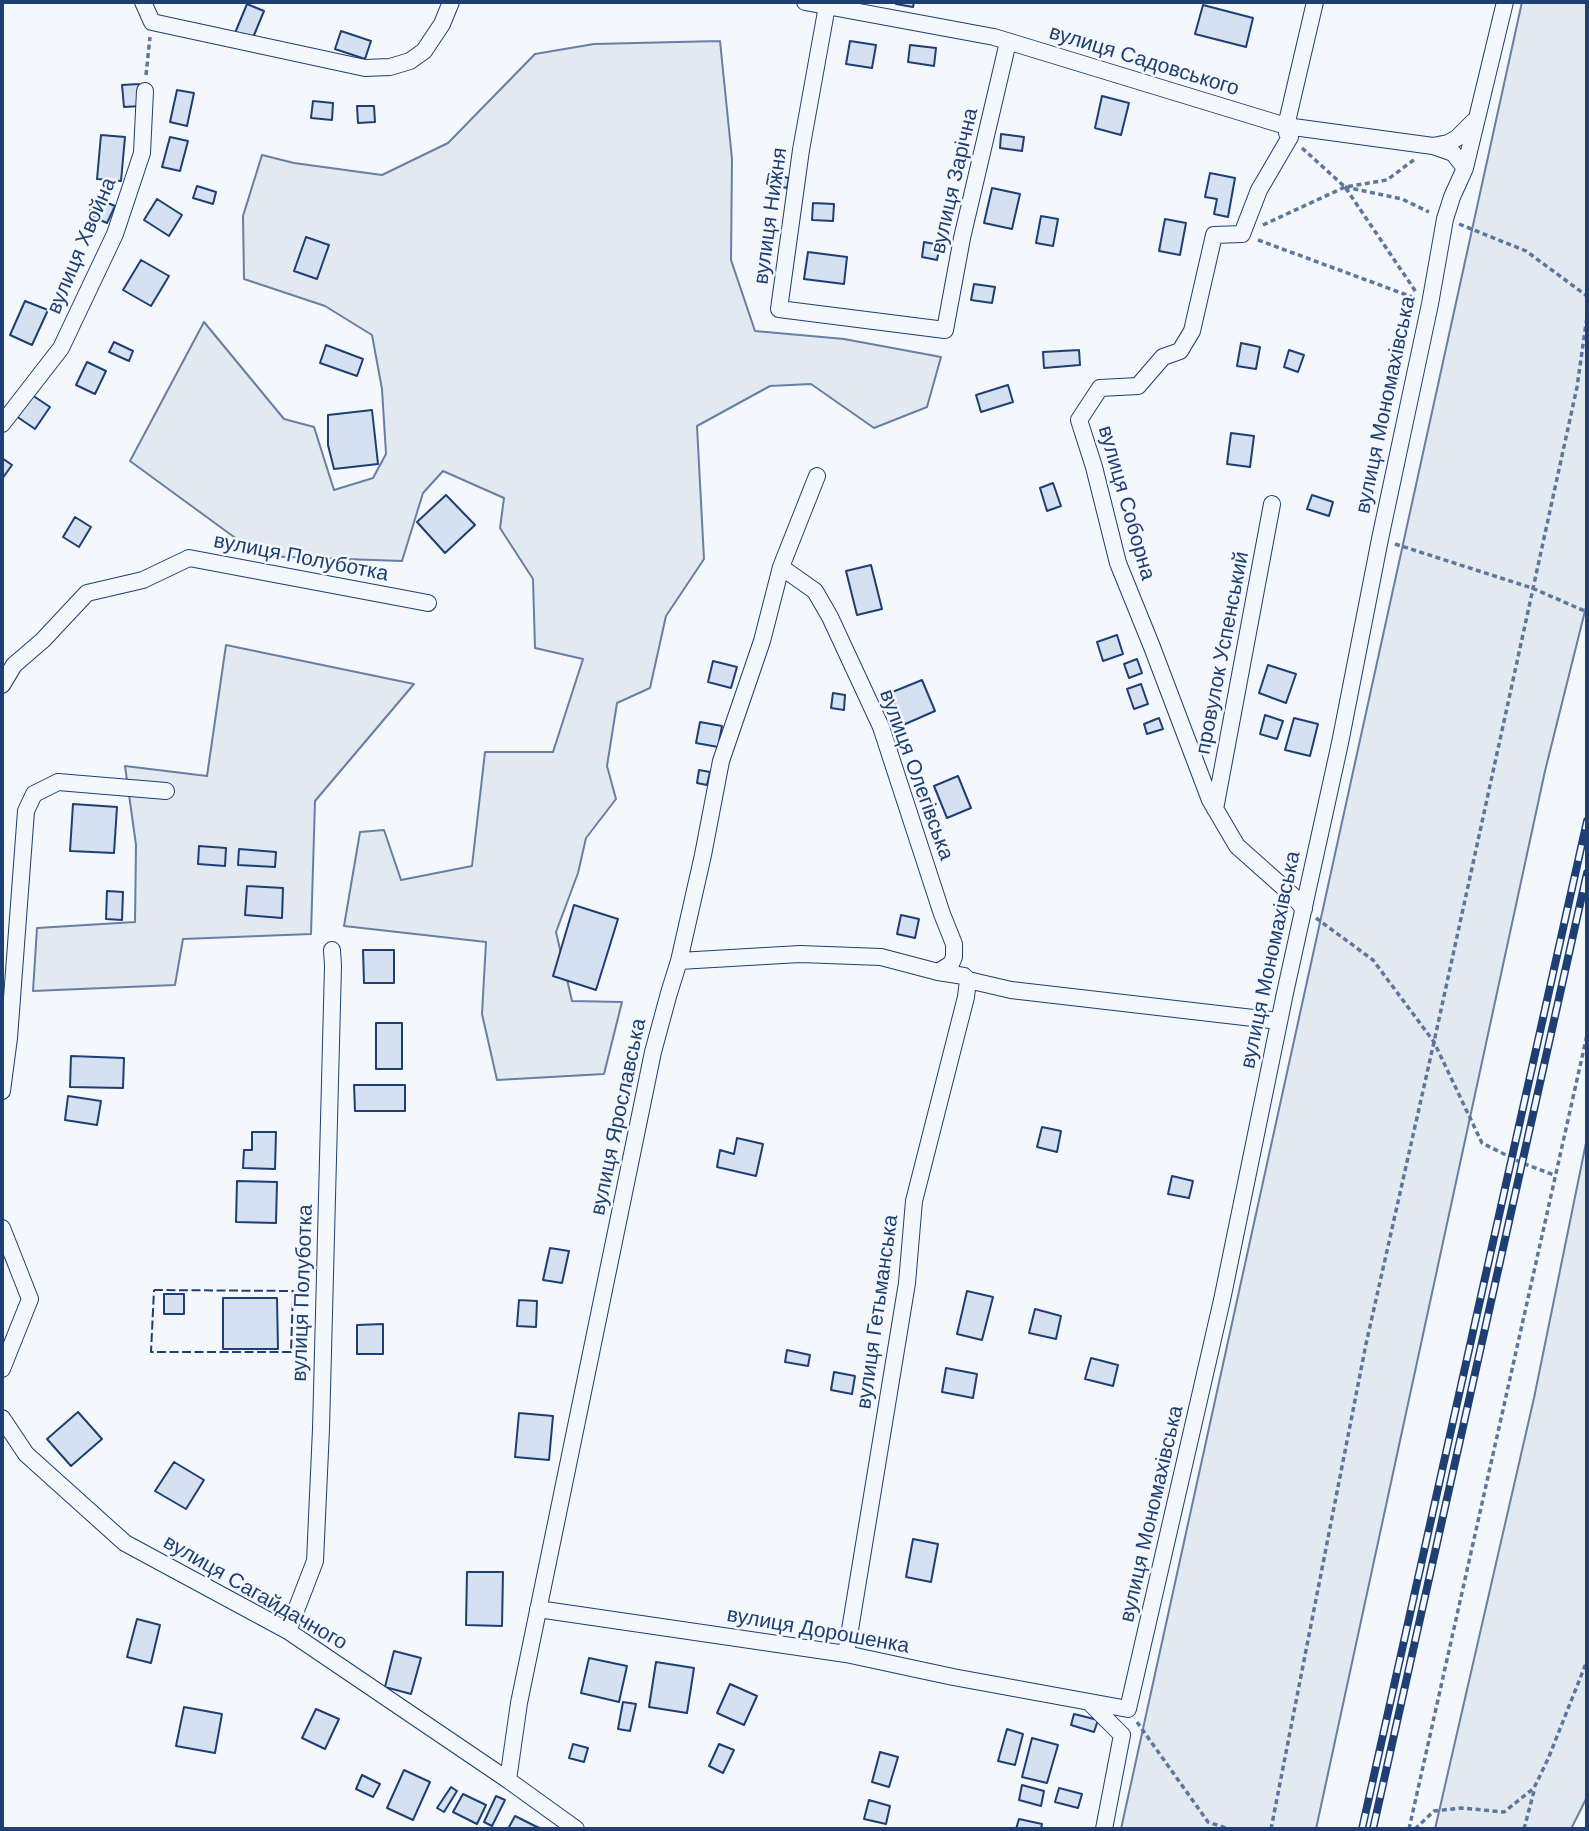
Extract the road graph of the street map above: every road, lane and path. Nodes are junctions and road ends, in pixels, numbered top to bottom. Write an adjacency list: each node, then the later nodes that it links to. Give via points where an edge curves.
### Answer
1 (144, 2): 7 (street)
2 (451, 2): 7 (street, via 424,51 390,67 365,68)
3 (805, 2): 6 (street, вулиця Садовського)
4 (1315, 2): 11 (street)
5 (1505, 2): 10 (street, вулиця Мономахівська)
6 (827, 6): 8 (street, вулиця Садовського); 20 (street, вулиця Нижня, via 779,309)
7 (152, 22): 9 (path)
8 (1008, 42): 11 (street, вулиця Садовського); 20 (street, вулиця Зарічна)
9 (145, 91): 21 (street, вулиця Хвойна, via 142,153 115,234 61,348)
10 (1476, 118): 12 (street, via 1457,138); 13 (street, вулиця Мономахівська)
11 (1288, 131): 12 (street, вулиця Садовського); 14 (path); 16 (street)
12 (1433, 146): 13 (street, вулиця Садовського, via 1453,153); 14 (path, via 1387,180)
13 (1465, 168): 15 (street, вулиця Мономахівська)
14 (1345, 187): 15 (path, via 1402,199); 16 (path); 18 (path, via 1420,297)
15 (1445, 219): 17 (path, via 1526,251); 18 (street, вулиця Мономахівська)
16 (1242, 234): 18 (path); 31 (street, вулиця Соборна, via 1214,235 1192,331 1180,351 1163,357 1138,386 1100,388 1079,420 1118,563)
17 (1587, 296)
18 (1430, 304): 24 (street, вулиця Мономахівська)
19 (1587, 317): 26 (path, via 1577,387)
20 (945, 330)
21 (2, 424)
22 (817, 475): 25 (street, вулиця Ярославська)
23 (1272, 504): 31 (street, провулок Успенський)
24 (1380, 539): 26 (path); 32 (street, вулиця Мономахівська)
25 (781, 567): 34 (street, вулиця Ярославська, via 762,641 721,761); 35 (street, вулиця Олегівська, via 815,591 881,727 954,944 951,964)
26 (1532, 587): 28 (path); 40 (path)
27 (428, 603): 29 (street, вулиця Полуботка, via 188,558 143,580 88,593 15,665)
28 (1587, 612)
29 (2, 685)
30 (166, 791): 39 (street, via 58,782 34,794 26,811)
31 (1215, 809): 32 (street, вулиця Соборна, via 1237,846)
32 (1304, 909): 37 (street, вулиця Мономахівська); 40 (path, via 1373,960)
33 (332, 950): 47 (street, вулиця Полуботка, via 314,1561)
34 (679, 961): 35 (street, via 800,954 881,957); 46 (street, вулиця Ярославська, via 653,1052)
35 (938, 972): 36 (street)
36 (968, 979): 37 (street, via 1011,990); 48 (street, вулиця Гетьманська, via 914,1201 906,1283)
37 (1279, 1021): 51 (street, вулиця Мономахівська, via 1222,1300)
38 (1587, 1035): 42 (path)
39 (5, 1036): 41 (street)
40 (1434, 1042): 42 (path, via 1482,1143); 57 (path, via 1366,1344)
41 (2, 1091)
42 (1555, 1175): 58 (path)
43 (2, 1228): 44 (street, via 30,1299)
44 (2, 1369)
45 (2, 1418): 47 (street, вулиця Сагайдачного, via 26,1454 125,1542)
46 (538, 1609): 48 (street, вулиця Дорошенка); 52 (street, вулиця Ярославська)
47 (288, 1632): 52 (street, вулиця Сагайдачного)
48 (846, 1654): 50 (street, вулиця Дорошенка)
49 (1587, 1661): 53 (path)
50 (1089, 1702): 51 (street, вулиця Дорошенка); 55 (street, via 1122,1735)
51 (1128, 1709): 56 (path, via 1208,1822)
52 (508, 1780): 54 (street, вулиця Сагайдачного)
53 (1534, 1788): 59 (path, via 1504,1812 1434,1811); 60 (path)
54 (576, 1829)
55 (1104, 1829)
56 (1229, 1829)
57 (1271, 1829)
58 (1409, 1829)
59 (1415, 1829)
60 (1524, 1829)

